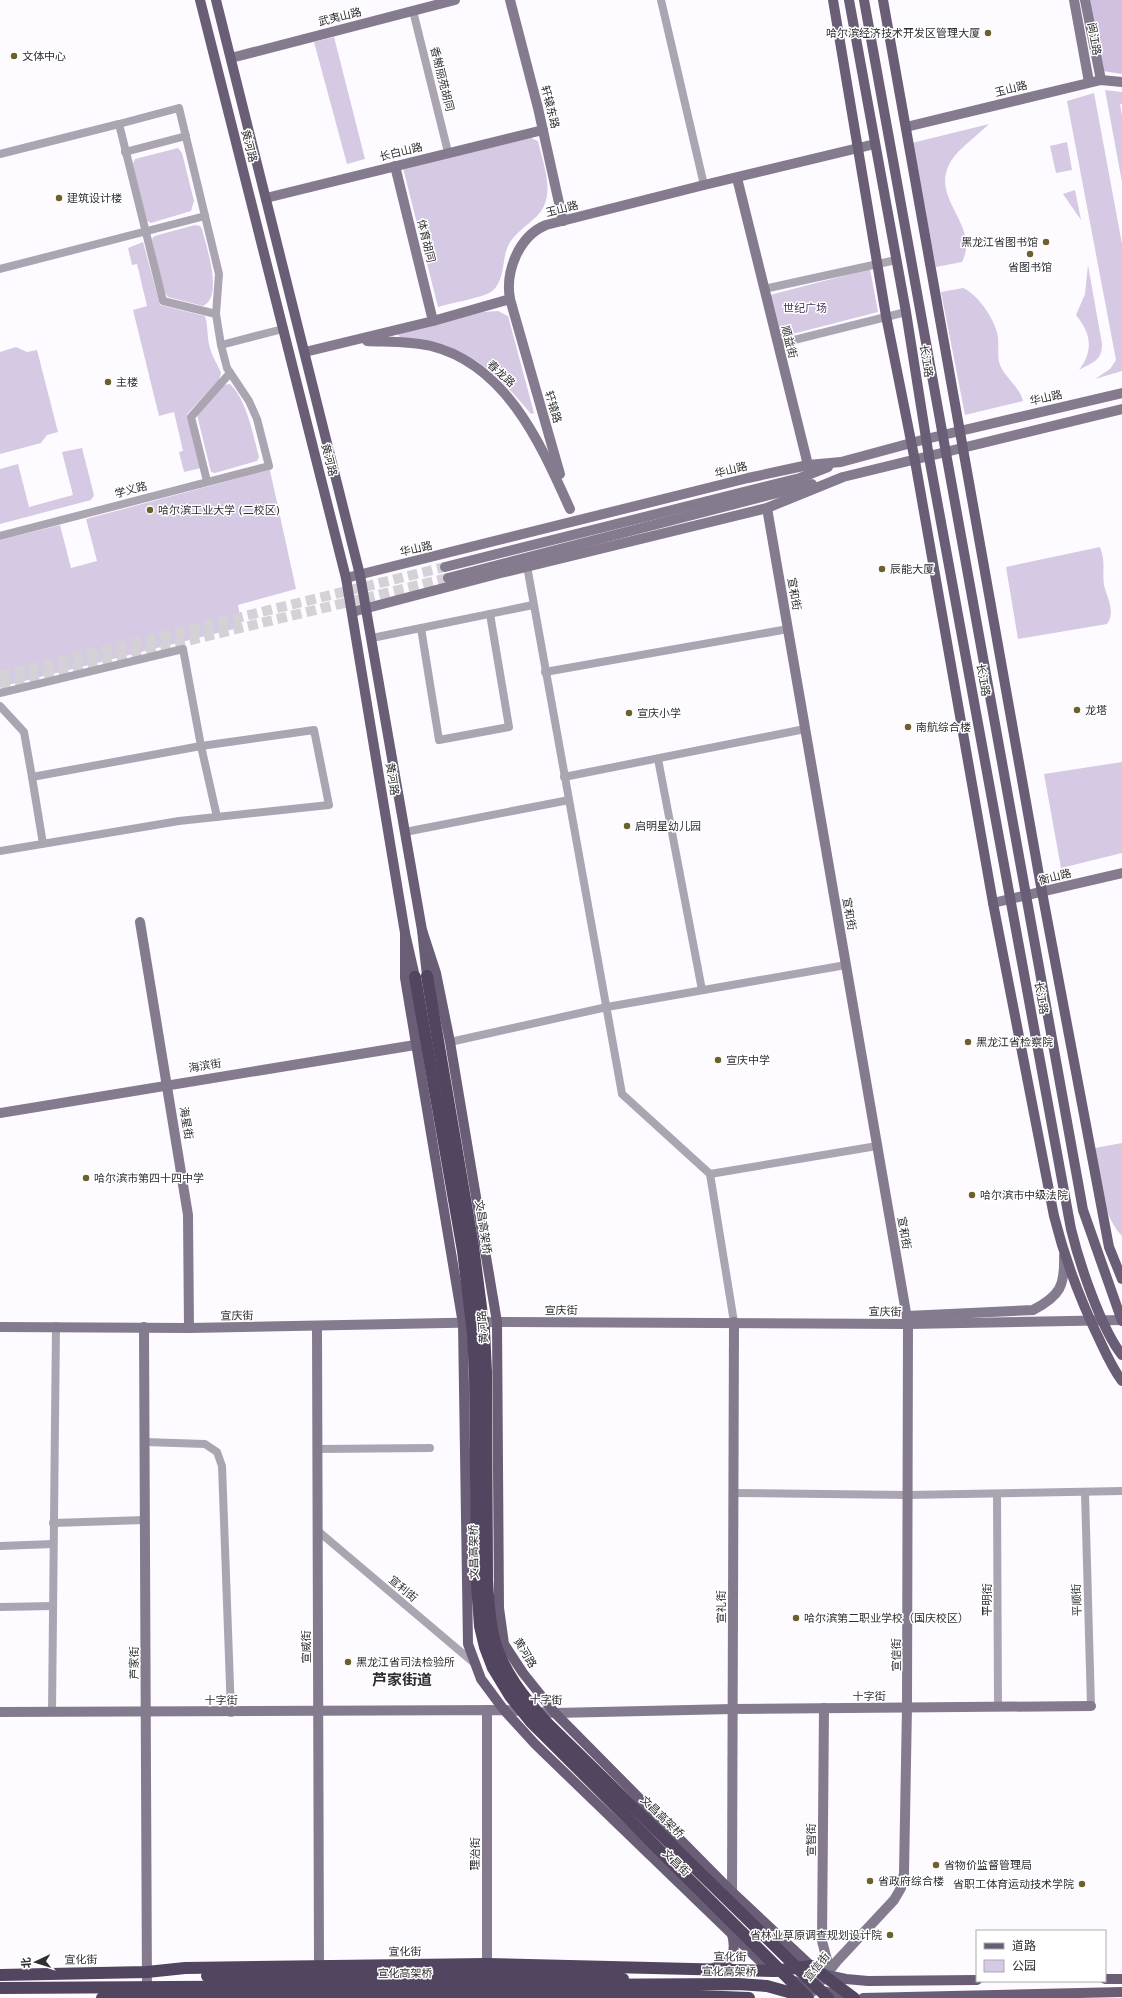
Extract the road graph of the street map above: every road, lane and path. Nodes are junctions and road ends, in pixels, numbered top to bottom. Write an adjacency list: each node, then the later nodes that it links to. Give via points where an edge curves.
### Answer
1 (200, 0): 42 (main road, 黄河路)
2 (216, 0): 13 (main road, 黄河路)
3 (455, 0): 12 (street, 武夷山路)
4 (510, 0): 19 (street, 轩辕东路)
5 (661, 0): 28 (street)
6 (832, 0): 22 (main road)
7 (849, 0): 21 (main road, 长江路)
8 (864, 0): 51 (main road, 长江路)
9 (883, 0): 18 (main road)
10 (1074, 0): 15 (street, 闽江路)
11 (1085, 0): 14 (street, 闽江路)
12 (414, 11): 13 (street, 武夷山路); 24 (street, 香榭丽苑胡同)
13 (231, 58): 29 (main road, 黄河路)
14 (1100, 80): 15 (street, 玉山路); 16 (street, 玉山路)
15 (1089, 82): 18 (street, 玉山路)
16 (1122, 82)
17 (119, 124): 20 (street, via 179,108); 23 (street); 25 (street)
18 (906, 127): 50 (main road)
19 (543, 130): 24 (street, 长白山路); 31 (street, 轩辕东路)
20 (186, 136): 23 (street); 30 (street)
21 (875, 144): 22 (street, 玉山路); 33 (main road, 长江路)
22 (858, 147): 27 (street, 玉山路); 34 (main road)
23 (125, 152): 32 (street)
24 (448, 152): 26 (street, 长白山路)
25 (0, 154)
26 (395, 166): 29 (street, 长白山路); 41 (street, 体育胡同)
27 (737, 178): 28 (street, 玉山路); 36 (street, 顺益街)
28 (704, 185): 31 (street, 玉山路)
29 (266, 198): 46 (main road, 黄河路)
30 (205, 216): 32 (street); 39 (street, via 219,274)
31 (563, 221): 37 (street, 玉山路, via 541,227 525,240 511,273 508,289)
32 (145, 231): 35 (street); 39 (street, via 163,301)
33 (896, 260): 34 (street); 38 (main road, 长江路)
34 (878, 264): 36 (street); 40 (main road)
35 (0, 269)
36 (764, 289): 44 (street, 顺益街)
37 (510, 300): 41 (street); 63 (street, 轩辕路)
38 (906, 312): 40 (street); 52 (main road, 长江路)
39 (216, 314): 45 (street)
40 (886, 316): 44 (street); 53 (main road)
41 (434, 321): 43 (street)
42 (283, 329): 45 (street); 69 (main road, 黄河路)
43 (355, 340): 46 (street); 63 (street, 春龙路, via 430,346 473,366 508,396 522,415 548,461)
44 (778, 344): 59 (street, 顺益街)
45 (221, 345): 47 (street)
46 (305, 352): 68 (main road, 黄河路)
47 (230, 373): 61 (street, via 191,417); 61 (street, 学义路, via 249,401 269,466)
48 (1122, 393): 50 (street, 华山路)
49 (1122, 409): 54 (street)
50 (960, 432): 51 (street, 华山路); 54 (main road)
51 (942, 436): 52 (street, 华山路); 55 (main road, 长江路)
52 (926, 439): 53 (street, 华山路); 56 (main road, 长江路)
53 (911, 443): 57 (main road); 58 (street, 华山路)
54 (962, 448): 55 (street); 92 (main road)
55 (945, 452): 56 (street); 93 (main road, 长江路)
56 (929, 457): 57 (street); 94 (main road, 长江路)
57 (915, 461): 60 (street); 95 (main road)
58 (841, 462): 59 (street, 华山路); 67 (street, via 800,478)
59 (808, 465): 64 (street, 华山路)
60 (844, 477): 62 (street); 70 (street)
61 (207, 481): 65 (street, 学义路)
62 (767, 508): 66 (street); 76 (street, 宣和街)
63 (570, 509): 64 (street, 轩辕路)
64 (573, 522): 68 (street, 华山路)
65 (0, 536)
66 (527, 566): 71 (street); 72 (street)
67 (445, 567)
68 (360, 575): 69 (street, 华山路); 72 (main road, 黄河路)
69 (346, 578): 73 (main road, 黄河路)
70 (448, 578)
71 (534, 605): 74 (street); 78 (street)
72 (367, 608): 73 (street); 77 (main road, 黄河路)
73 (352, 612): 98 (main road, 黄河路)
74 (490, 614): 75 (street); 75 (street, via 509,727 439,740)
75 (421, 628): 77 (street)
76 (788, 629): 78 (street); 81 (street, 宣和街)
77 (372, 638): 88 (main road, 黄河路)
78 (545, 672): 85 (street)
79 (0, 693): 82 (street, via 183,649)
80 (0, 706): 84 (street, via 24,732)
81 (805, 729): 83 (street); 99 (street, 宣和街)
82 (201, 746): 84 (street); 87 (street); 87 (street, via 314,730 329,804)
83 (658, 759): 85 (street); 101 (street)
84 (32, 777): 89 (street)
85 (564, 777): 86 (street)
86 (569, 800): 88 (street); 102 (street)
87 (217, 816): 89 (street, via 179,820)
88 (405, 832): 97 (main road, 黄河路)
89 (42, 844): 90 (street)
90 (0, 851)
91 (1122, 873): 92 (street, 衡山路)
92 (1042, 892): 93 (street, 衡山路); 110 (main road, via 1109,1247)
93 (1026, 896): 94 (street, 衡山路); 114 (main road, 长江路, via 1083,1210)
94 (1011, 899): 95 (street, 衡山路); 113 (main road, 长江路, via 1071,1229)
95 (993, 903): 109 (main road, via 1054,1216)
96 (140, 922): 105 (street, 海星街)
97 (422, 930): 100 (main road, 黄河路); 103 (main road, 黄河路, via 436,974)
98 (405, 933): 100 (main road, 黄河路); 104 (main road, 黄河路, via 405,978)
99 (846, 964): 101 (street); 107 (street, 宣和街)
100 (421, 976): 170 (highway, 文昌高架桥, via 472,1319 477,1585 480,1626 485,1647 502,1684 530,1722); 176 (highway, 文昌高架桥, via 473,1246 484,1330 487,1580 493,1636 499,1653 524,1696 544,1720)
101 (702, 990): 102 (street)
102 (607, 1007): 103 (street); 108 (street, via 622,1094)
103 (450, 1042): 115 (main road, 黄河路)
104 (415, 1045): 105 (street, 海滨街); 117 (main road, 黄河路)
105 (168, 1084): 106 (street, 海滨街); 122 (street, 海星街, via 188,1215)
106 (0, 1113)
107 (877, 1146): 108 (street); 111 (street, 宣和街)
108 (710, 1174): 116 (street)
109 (1064, 1254): 111 (street, via 1065,1276 1060,1287 1055,1295 1033,1310); 112 (main road)
110 (1122, 1279)
111 (907, 1320): 112 (street, 宣庆街); 116 (street, 宣庆街); 132 (street, 宣信街)
112 (1089, 1320): 113 (street, 宣庆街); 124 (main road)
113 (1103, 1320): 114 (street, 宣庆街); 123 (main road, 长江路)
114 (1122, 1321)
115 (496, 1322): 116 (street, 宣庆街); 117 (street, 宣庆街); 153 (main road, 黄河路, via 499,1608 504,1644)
116 (734, 1322): 129 (street, 宣礼街)
117 (463, 1324): 120 (street, 宣庆街); 140 (main road, 黄河路, via 468,1644)
118 (56, 1326): 119 (street, 宣庆街); 121 (street, 宣庆街); 134 (street)
119 (0, 1327)
120 (316, 1327): 122 (street, 宣庆街); 127 (street, 宣威街)
121 (144, 1328): 122 (street, 宣庆街); 125 (street, 芦家街)
122 (189, 1328)
123 (1122, 1355)
124 (1122, 1381)
125 (145, 1442): 133 (street, 芦家街); 152 (street, via 206,1444 217,1452 222,1466)
126 (430, 1448): 127 (street)
127 (317, 1449): 135 (street, 宣威街)
128 (1122, 1491): 130 (street)
129 (733, 1493): 132 (street); 145 (street, 宣礼街)
130 (1085, 1493): 131 (street); 142 (street, 平顺街)
131 (997, 1494): 132 (street); 141 (street, 平明街)
132 (908, 1495): 143 (street, 宣信街)
133 (145, 1520): 134 (street); 150 (street, 芦家街)
134 (53, 1523): 136 (street)
135 (318, 1531): 140 (street, 宣利街); 151 (street, 宣威街)
136 (53, 1544): 137 (street); 138 (street)
137 (0, 1546)
138 (53, 1606): 139 (street); 149 (street)
139 (0, 1607)
140 (474, 1663): 147 (main road, 黄河路, via 490,1693)
141 (998, 1706): 142 (street, 十字街); 143 (street, 十字街)
142 (1090, 1706)
143 (907, 1707): 144 (street, 十字街); 162 (street, 宣信街, via 904,1872 901,1888 894,1900)
144 (824, 1708): 145 (street, 十字街); 162 (street, 宣智街, via 822,1941)
145 (733, 1709): 153 (street, 十字街); 154 (street, 宣礼街)
146 (487, 1710): 147 (street, 十字街); 151 (street, 十字街); 156 (street, 理治街)
147 (504, 1710): 153 (street, 十字街); 155 (main road, 文昌街)
148 (0, 1712): 149 (street, 十字街)
149 (52, 1712): 150 (street, 十字街)
150 (146, 1712): 152 (street, 十字街); 161 (street, 芦家街)
151 (318, 1712): 152 (street, 十字街); 157 (street, 宣威街)
152 (231, 1713)
153 (555, 1713): 154 (main road, 文昌街)
154 (732, 1892): 158 (main road, 文昌街)
155 (732, 1934): 159 (main road, via 732,1957 722,1965); 160 (main road, 文昌街)
156 (487, 1964): 157 (highway, 宣化街); 159 (highway, 宣化街); 173 (street, 理治街)
157 (319, 1966): 161 (highway, 宣化街, via 185,1968)
158 (811, 1966): 160 (highway, 宣化街); 162 (highway)
159 (709, 1970): 160 (highway, 宣化街)
160 (774, 1971): 170 (main road, 文昌街)
161 (147, 1972): 163 (highway, 宣化街); 168 (highway, via 240,1976 598,1976); 172 (street, 芦家街)
162 (827, 1974): 166 (main road, via 868,1981); 170 (street, 宣信街); 177 (highway)
163 (0, 1975)
164 (1106, 1979): 165 (main road)
165 (1122, 1979)
166 (976, 1980)
167 (0, 1988): 168 (highway, 宣化高架桥)
168 (674, 1990): 170 (highway, 宣化高架桥, via 738,1984 767,1986); 171 (highway, 宣化高架桥); 174 (highway); 175 (highway, 宣化高架桥)
169 (1122, 1992): 178 (main road)
170 (809, 1996): 177 (main road, 文昌街)
171 (102, 1998)
172 (147, 1998)
173 (487, 1998)
174 (655, 1998)
175 (749, 1998)
176 (828, 1998)
177 (854, 1998)
178 (863, 1998)

